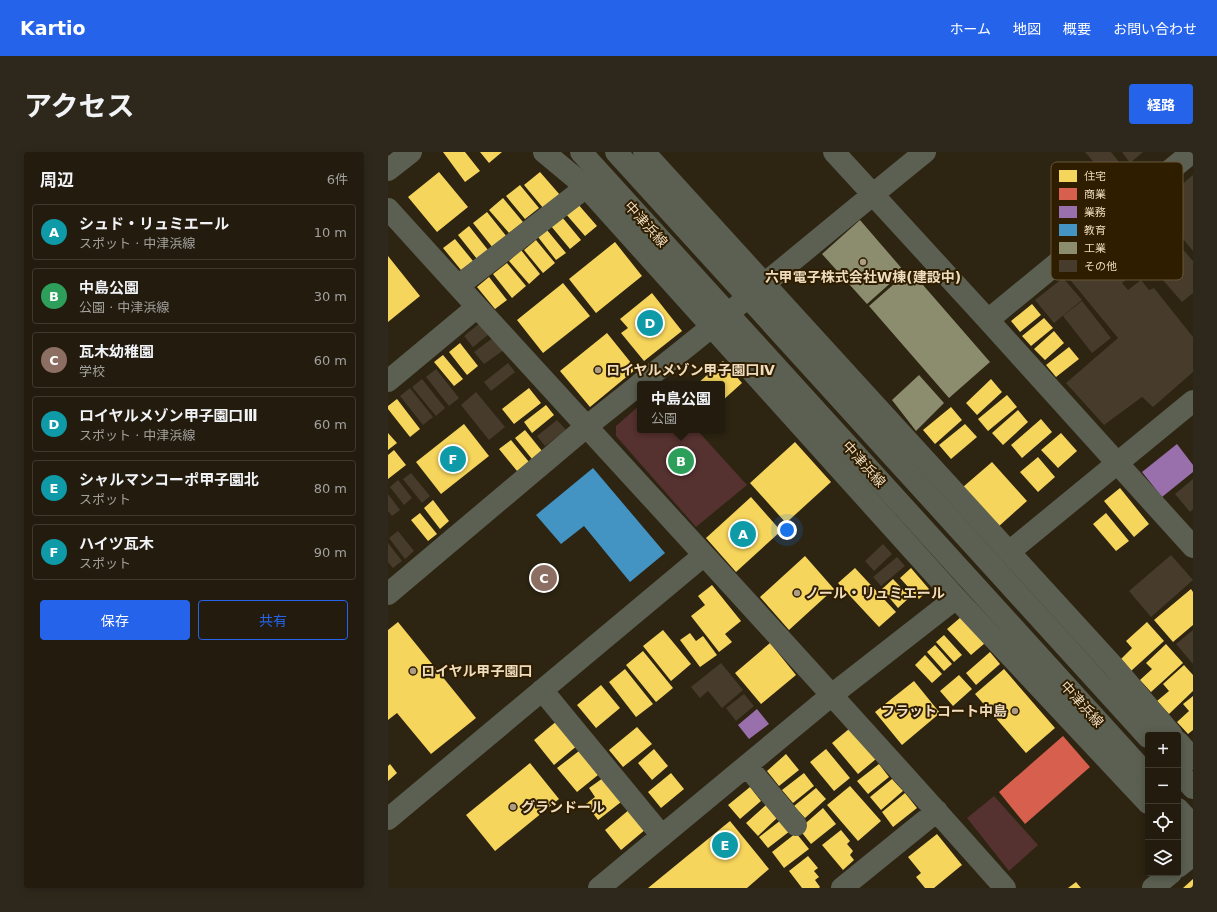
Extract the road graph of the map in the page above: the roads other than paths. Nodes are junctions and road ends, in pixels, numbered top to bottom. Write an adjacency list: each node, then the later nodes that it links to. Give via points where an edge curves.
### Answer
1 (410, 152): 10 (street)
2 (544, 152): 11 (street)
3 (580, 152): 38 (street, 中津浜線, bridge)
4 (616, 152): 34 (street, 中津浜線, bridge)
5 (644, 152): 15 (street)
6 (834, 152): 12 (street)
7 (925, 152): 12 (street)
8 (1185, 158): 9 (street)
9 (1180, 162)
10 (388, 170)
11 (586, 187): 16 (street); 19 (street)
12 (873, 194): 15 (street); 18 (street)
13 (388, 209): 16 (street)
14 (1051, 268): 18 (street)
15 (764, 283): 19 (street); 27 (street)
16 (458, 286): 17 (street)
17 (477, 307): 20 (street); 24 (street)
18 (988, 320): 25 (street)
19 (712, 328): 21 (street); 30 (street)
20 (388, 381)
21 (644, 381)
22 (637, 386): 24 (street)
23 (1193, 401): 25 (street)
24 (586, 427): 28 (street); 29 (street)
25 (1117, 464): 26 (street); 27 (street)
26 (1193, 547)
27 (1008, 552): 33 (street, via 1115,668)
28 (704, 555): 31 (street); 32 (street)
29 (388, 594)
30 (956, 598): 32 (street); 41 (street)
31 (542, 690): 44 (street); 47 (street)
32 (833, 694): 37 (street); 42 (street)
33 (1169, 732)
34 (1145, 735)
35 (1181, 746): 36 (street)
36 (1193, 760)
37 (747, 766): 45 (street); 47 (street)
38 (1145, 773)
39 (1181, 774): 40 (street)
40 (1193, 788)
41 (1145, 800)
42 (937, 811): 54 (street); 55 (street)
43 (1181, 812): 46 (street)
44 (388, 819)
45 (796, 825)
46 (1193, 825)
47 (662, 836): 53 (street)
48 (1181, 838): 49 (street)
49 (1193, 841)
50 (1193, 855): 51 (street)
51 (1181, 865)
52 (1167, 876): 56 (street)
53 (599, 888)
54 (842, 888)
55 (1005, 888)
56 (1153, 888)

